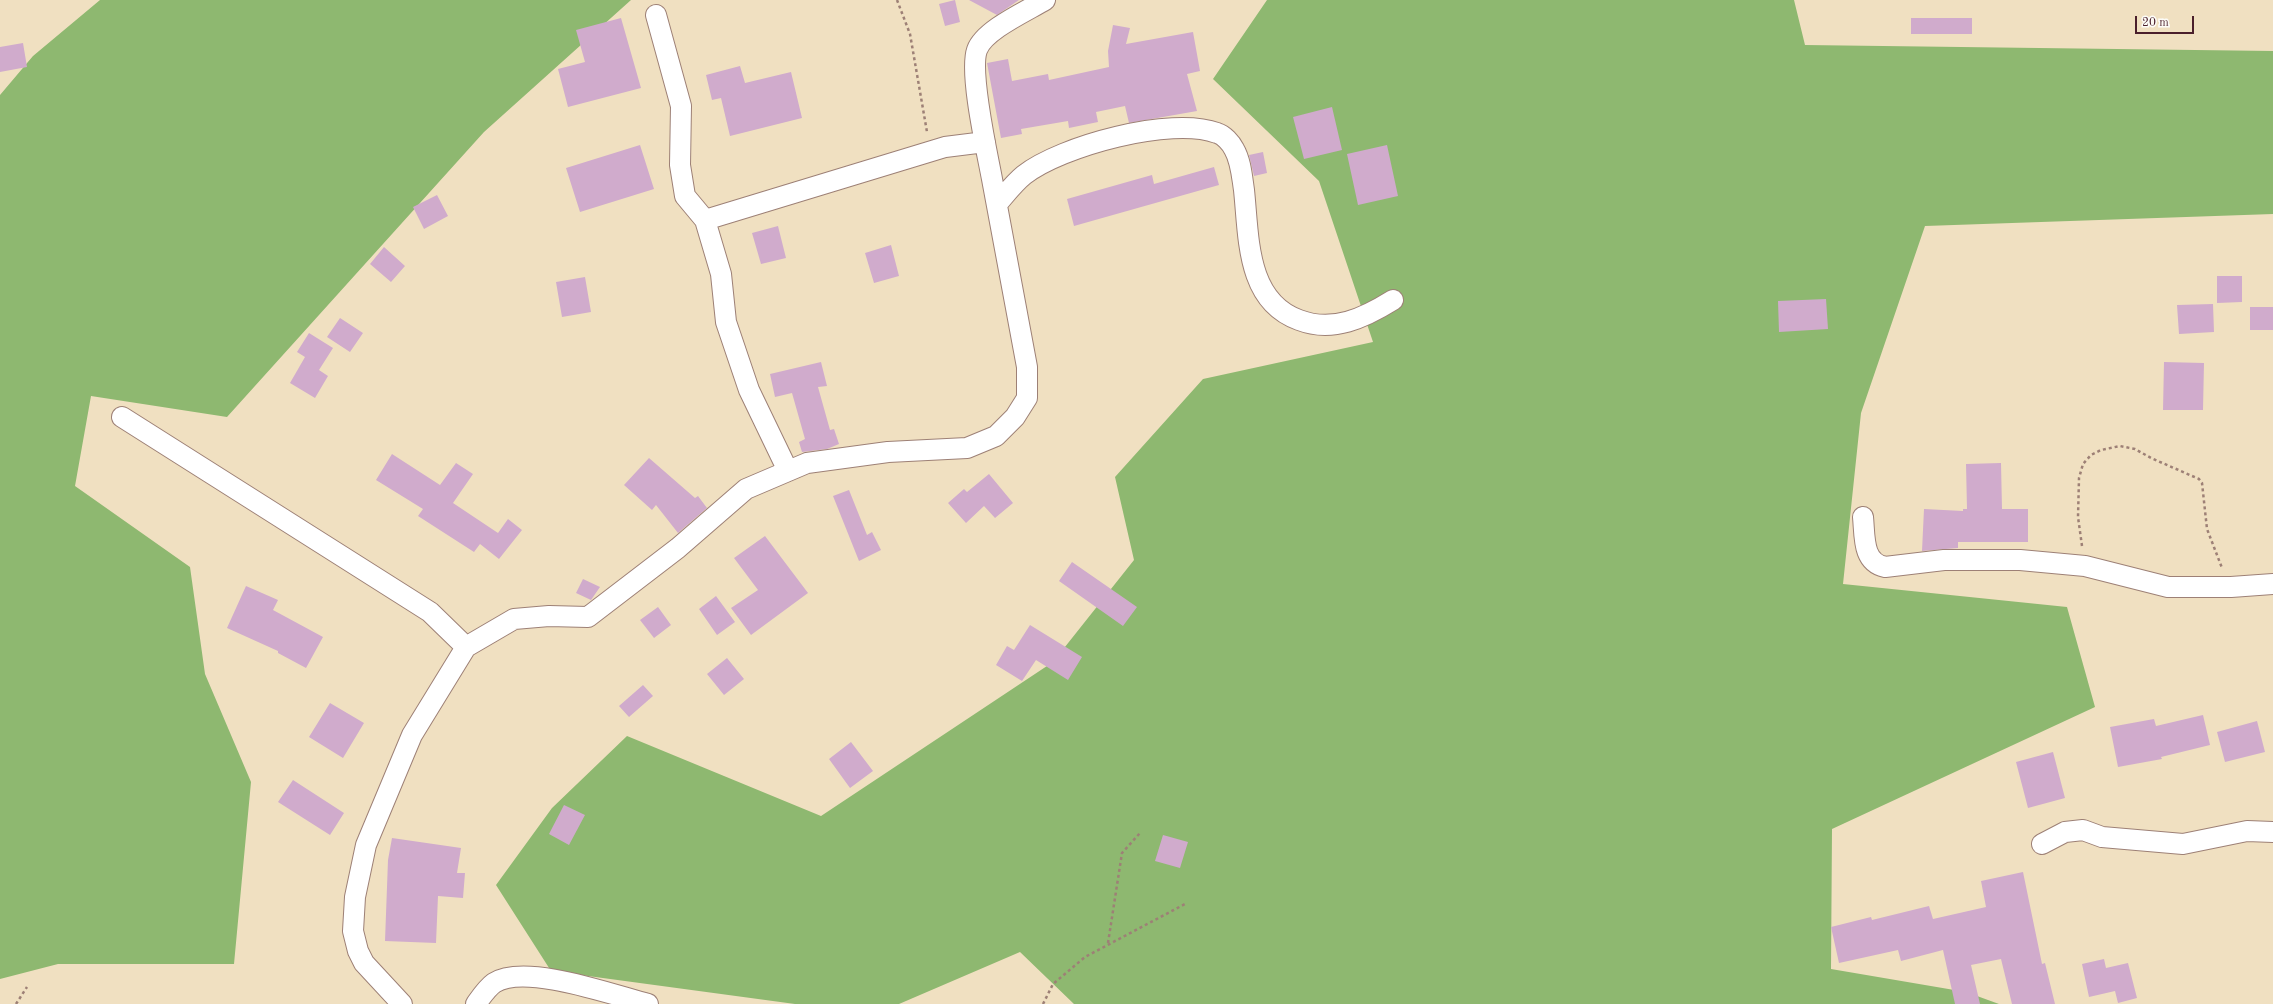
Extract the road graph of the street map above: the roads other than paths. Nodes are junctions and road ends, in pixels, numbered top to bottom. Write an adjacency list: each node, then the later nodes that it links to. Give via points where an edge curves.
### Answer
1 (1045, 0): 3 (street, via 997,28 982,41 977,50 977,78)
2 (656, 15): 5 (street, via 681,106 680,165 685,196)
3 (985, 142): 4 (street); 5 (street, via 930,152)
4 (997, 204): 6 (street, via 1024,175 1067,152 1109,138 1178,128 1218,133 1226,138 1238,158 1254,268 1260,288 1270,301 1296,319 1324,326 1354,320); 8 (street, via 1027,367 1027,398 1015,417 996,436 967,448 888,452 807,463)
5 (705, 220): 8 (street, via 721,274 726,322 749,390)
6 (1392, 300)
7 (122, 417): 11 (street, via 430,612)
8 (788, 471): 11 (street, via 746,489 678,548 588,616 514,619)
9 (1863, 517): 10 (street, via 1869,556 1876,565 1885,568 1944,560 2020,560 2085,566 2168,587)
10 (2273, 584)
11 (466, 647): 14 (street, via 412,735 366,845 355,897 353,931 358,951 364,963)
12 (2273, 832): 13 (street, via 2247,831 2183,844 2102,837 2083,830 2065,832)
13 (2042, 844)
14 (402, 1004)
15 (476, 1004): 16 (street, via 493,984 506,978 546,977)
16 (648, 1004)

